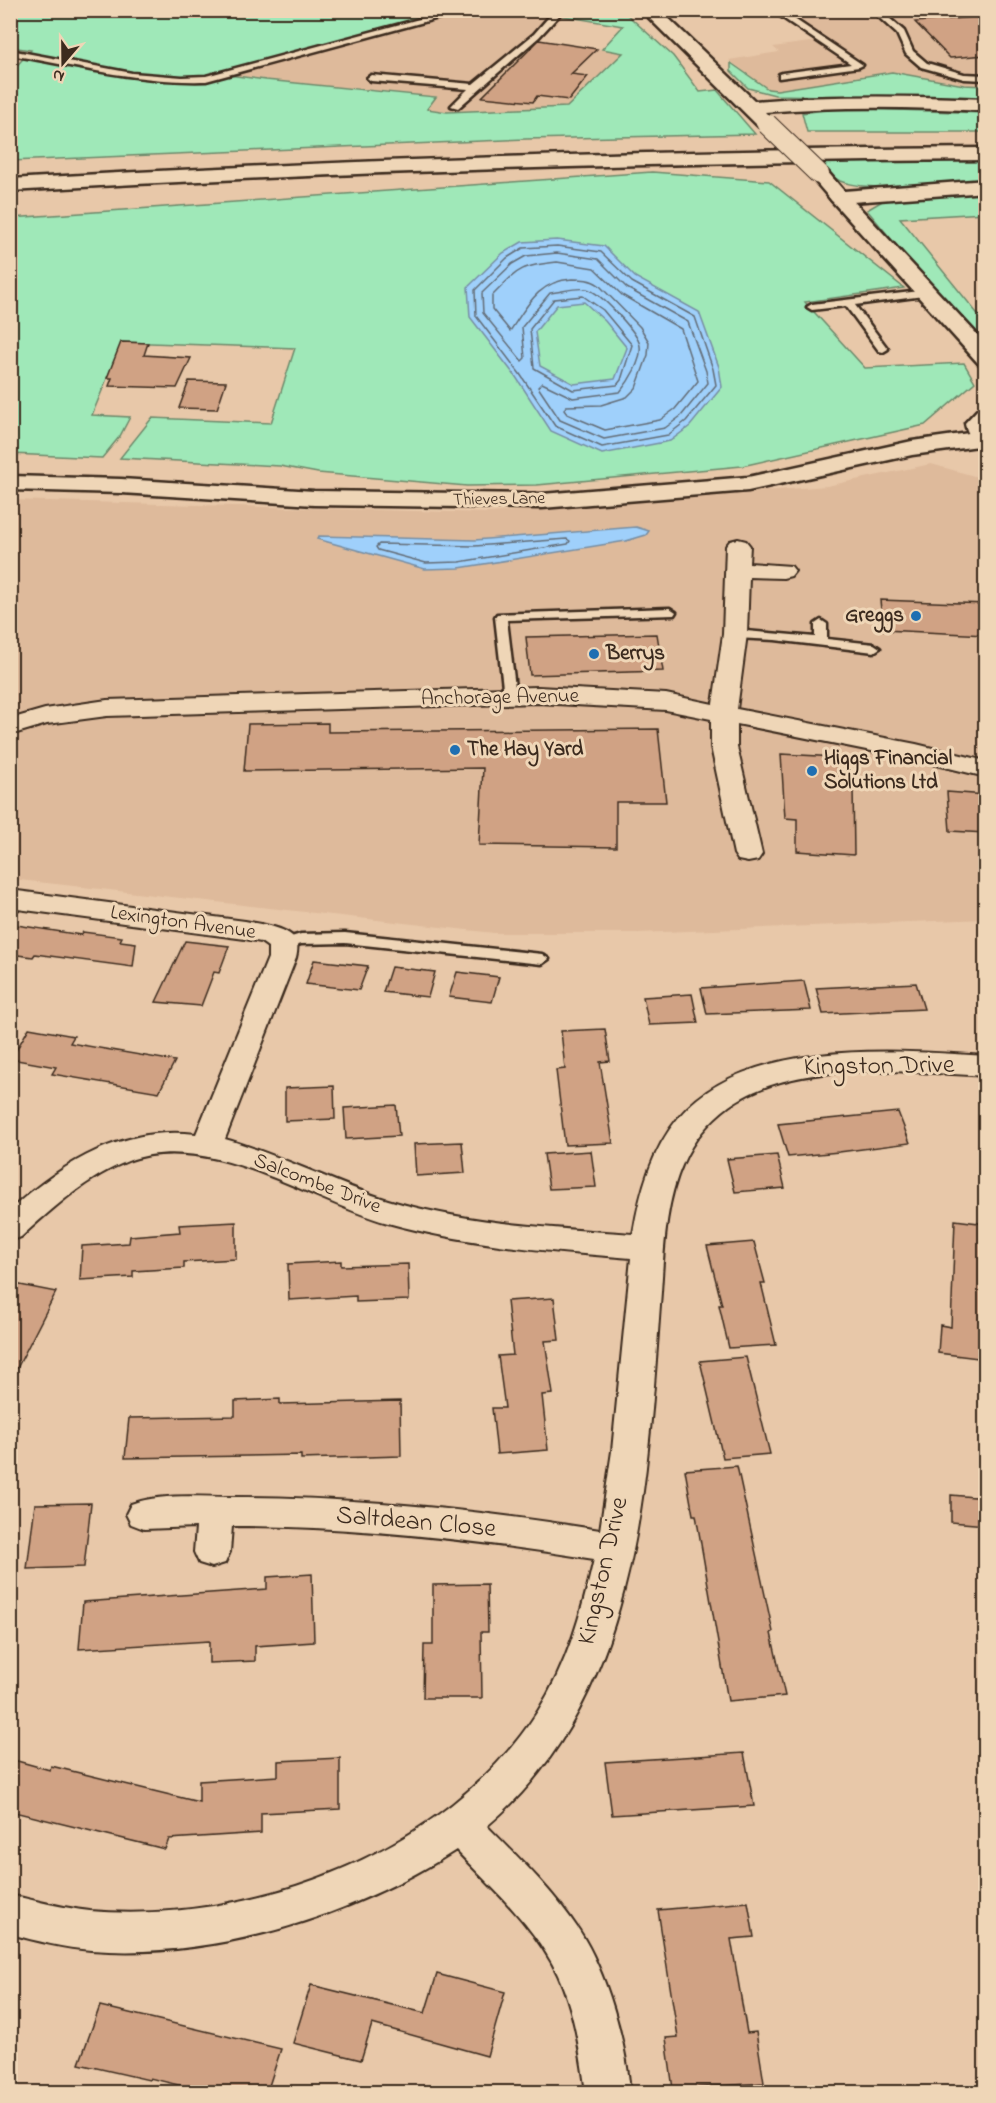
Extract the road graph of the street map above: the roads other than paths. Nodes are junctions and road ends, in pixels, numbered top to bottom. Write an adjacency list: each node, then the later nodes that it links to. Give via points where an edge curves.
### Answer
1 (464, 10): 6 (lane, via 191,80 102,70)
2 (560, 10): 10 (lane, via 545,31)
3 (649, 10): 13 (main road)
4 (775, 10): 7 (lane, via 859,65)
5 (874, 10): 9 (lane, via 901,33 909,52 924,64)
6 (10, 52)
7 (782, 76)
8 (371, 78): 10 (lane)
9 (986, 78)
10 (473, 87): 12 (lane)
11 (986, 105): 13 (main road, via 804,102)
12 (455, 106)
13 (751, 108): 19 (main road, bridge)
14 (986, 139): 16 (main road, via 396,151)
15 (986, 154): 17 (main road, via 762,154)
16 (10, 171)
17 (10, 185)
18 (986, 186): 19 (main road)
19 (839, 197): 20 (main road)
20 (928, 293): 21 (lane); 24 (main road)
21 (848, 302): 22 (lane); 23 (lane)
22 (812, 307)
23 (884, 349)
24 (986, 358)
25 (986, 414): 26 (main road, via 977,423)
26 (984, 438): 27 (main road, Thieves Lane, via 912,448 748,483 542,501 314,498)
27 (10, 483)
28 (783, 571): 31 (street, via 737,558)
29 (670, 612): 34 (lane, via 501,617)
30 (820, 624): 32 (lane)
31 (735, 634): 32 (lane); 35 (street)
32 (821, 641): 33 (lane)
33 (874, 648)
34 (510, 696): 35 (street, Anchorage Avenue, via 666,702); 36 (street, Anchorage Avenue, via 116,707 45,717)
35 (724, 713): 37 (street, Anchorage Avenue); 38 (street, via 724,747)
36 (10, 727)
37 (986, 769)
38 (748, 854)
39 (10, 899): 40 (street, Lexington Avenue, via 245,930 270,935)
40 (283, 944): 41 (lane, via 301,939 345,938); 43 (street, Lexington Avenue, via 282,958)
41 (542, 959)
42 (986, 1066): 45 (street, Kingston Drive, via 816,1066 790,1069 732,1089 693,1120 676,1143 662,1171)
43 (207, 1145): 44 (street, Salcombe Drive, via 150,1145 119,1151 67,1179); 45 (street, Salcombe Drive, via 407,1217 492,1232)
44 (10, 1229)
45 (648, 1247): 48 (street, Kingston Drive, via 636,1389)
46 (215, 1510): 47 (street, Saltdean Close); 48 (street, Saltdean Close, via 426,1522); 49 (street)
47 (144, 1514)
48 (615, 1547): 50 (street, Kingston Drive, via 591,1642 572,1688 520,1764)
49 (212, 1552)
50 (459, 1825): 51 (street, Kingston Drive, via 382,1869 318,1896 263,1913 185,1930 119,1931); 52 (street, via 528,1897 566,1948 590,2004)
51 (14, 1924)
52 (608, 2092)

